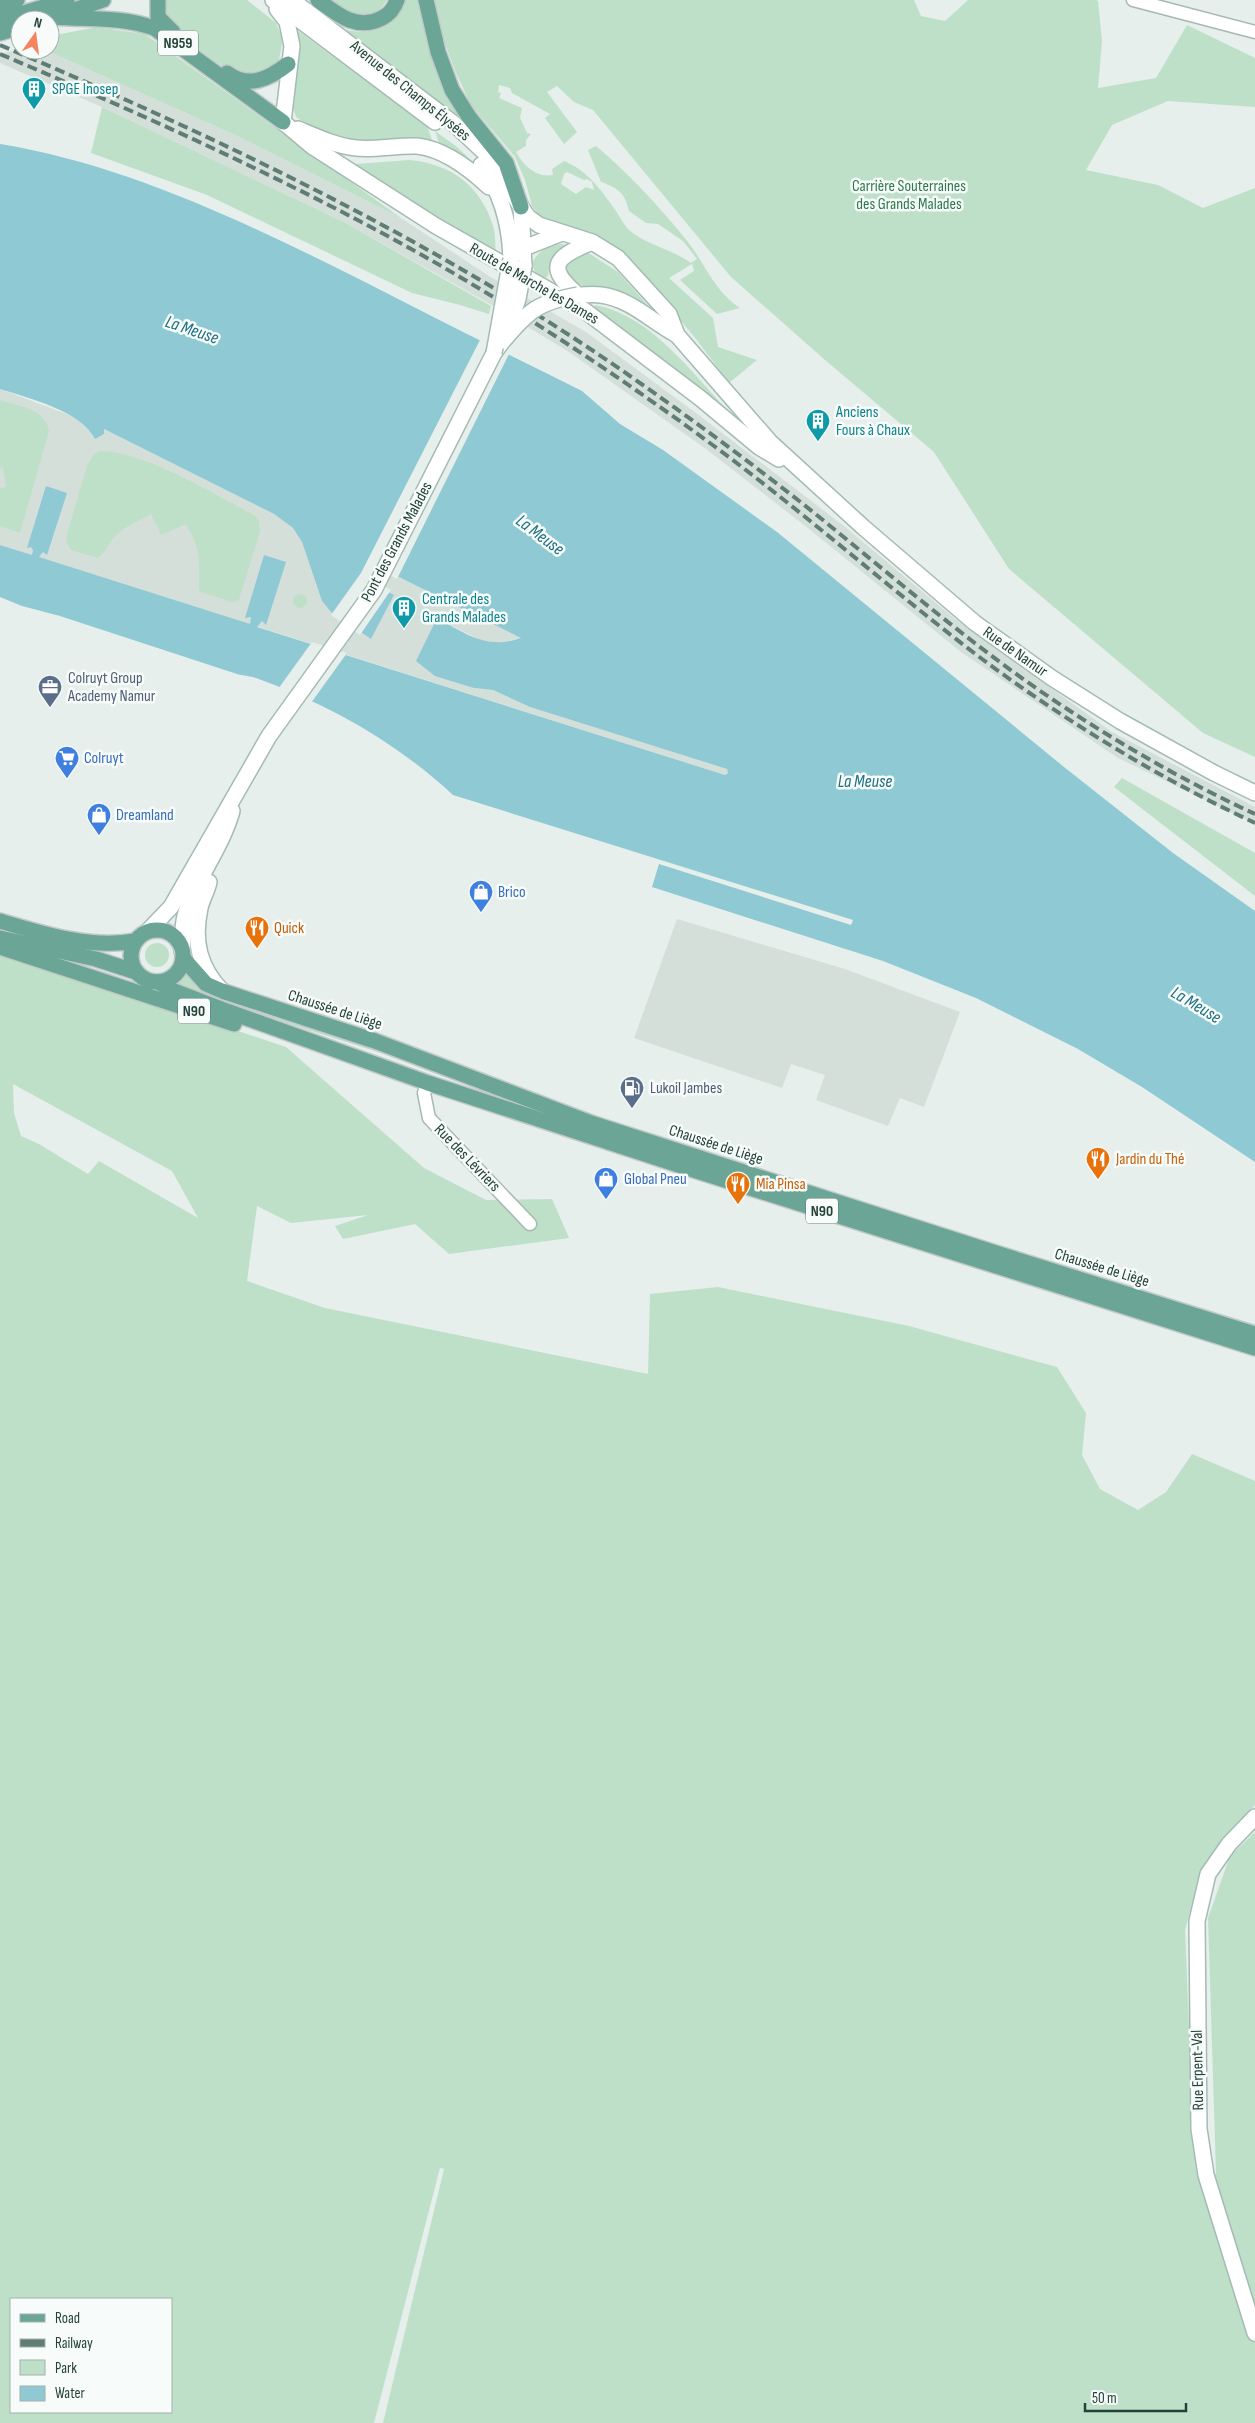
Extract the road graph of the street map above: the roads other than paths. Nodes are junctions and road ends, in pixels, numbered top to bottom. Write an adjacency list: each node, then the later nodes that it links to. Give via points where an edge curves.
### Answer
1 (17, 0): 11 (main road)
2 (67, 0): 14 (main road)
3 (103, 0): 12 (main road)
4 (158, 0): 16 (main road, via 158,17 164,25 236,79 259,81)
5 (272, 0): 16 (main road, via 287,22 292,46); 18 (main road, via 447,131 473,154 492,179)
6 (292, 0): 19 (main road, Avenue des Champs Élysées, via 453,123 484,152)
7 (318, 0): 8 (main road, via 343,19 357,24 372,23 389,14)
8 (397, 0)
9 (426, 0): 19 (main road, via 438,52 452,90 506,163)
10 (1139, 1): 15 (street)
11 (0, 6)
12 (60, 15)
13 (60, 19): 17 (main road, N959, via 105,17 132,20 154,28)
14 (7, 28)
15 (1255, 32)
16 (288, 64): 17 (main road)
17 (283, 122): 18 (main road, via 337,144 356,148 418,146 439,151 478,177); 27 (main road, Route de Marche les Dames / N959, via 313,147 436,226 584,310 759,447)
18 (498, 196): 23 (main road)
19 (521, 207): 20 (main road, N959, via 540,225); 22 (main road, Avenue des Champs Élysées)
20 (562, 234): 21 (main road, N959); 22 (main road)
21 (592, 242): 24 (main road, via 566,255 557,266 562,282); 25 (main road, N959, via 632,271 669,314)
22 (524, 248): 23 (main road, Avenue des Champs Élysées)
23 (517, 262): 26 (main road, Avenue des Champs Élysées, bridge, via 518,299)
24 (578, 295): 25 (main road, N959, via 618,299); 26 (main road, N959, bridge, via 551,299 542,304 530,312)
25 (677, 335): 27 (main road, N959, via 770,442)
26 (498, 347): 29 (main road, Pont des Grands Malades, via 374,590 254,761)
27 (803, 472): 28 (main road, Rue de Namur / N959, via 975,623 1052,678 1120,721)
28 (1255, 792)
29 (235, 798): 30 (main road, via 226,831); 32 (main road, via 205,843 171,907)
30 (210, 863): 36 (main road, via 184,918); 39 (main road, via 198,921 198,947 211,979)
31 (0, 922): 34 (main road, via 35,932 99,943)
32 (148, 931): 34 (main road); 36 (main road, N90, via 161,930 171,934 180,944)
33 (0, 938): 37 (main road, N90, via 96,959)
34 (135, 941): 37 (main road, via 131,960)
35 (0, 947): 41 (main road, Chaussée de Liège / N90, via 305,1047)
36 (182, 954): 38 (main road, N90, via 181,965 174,975); 39 (main road, Chaussée de Liège / N90, via 206,984)
37 (136, 972): 38 (main road, N90, via 147,980)
38 (158, 982): 41 (main road, Chaussée de Liège / N90, via 224,1010)
39 (222, 991): 40 (main road, Chaussée de Liège / N90)
40 (450, 1069): 41 (main road, via 435,1076); 44 (main road, Chaussée de Liège / N90, via 591,1123)
41 (390, 1070): 42 (main road, Chaussée de Liège / N90)
42 (428, 1083): 43 (street, Rue des Lévriers, via 424,1093 429,1118); 45 (main road, Chaussée de Liège / N90)
43 (530, 1224)
44 (1255, 1334)
45 (1255, 1348)
46 (1255, 1817): 47 (main road, Rue Erpent-Val, via 1229,1844 1208,1874 1197,1921 1197,1960 1200,2129 1206,2175)
47 (1255, 2333)

